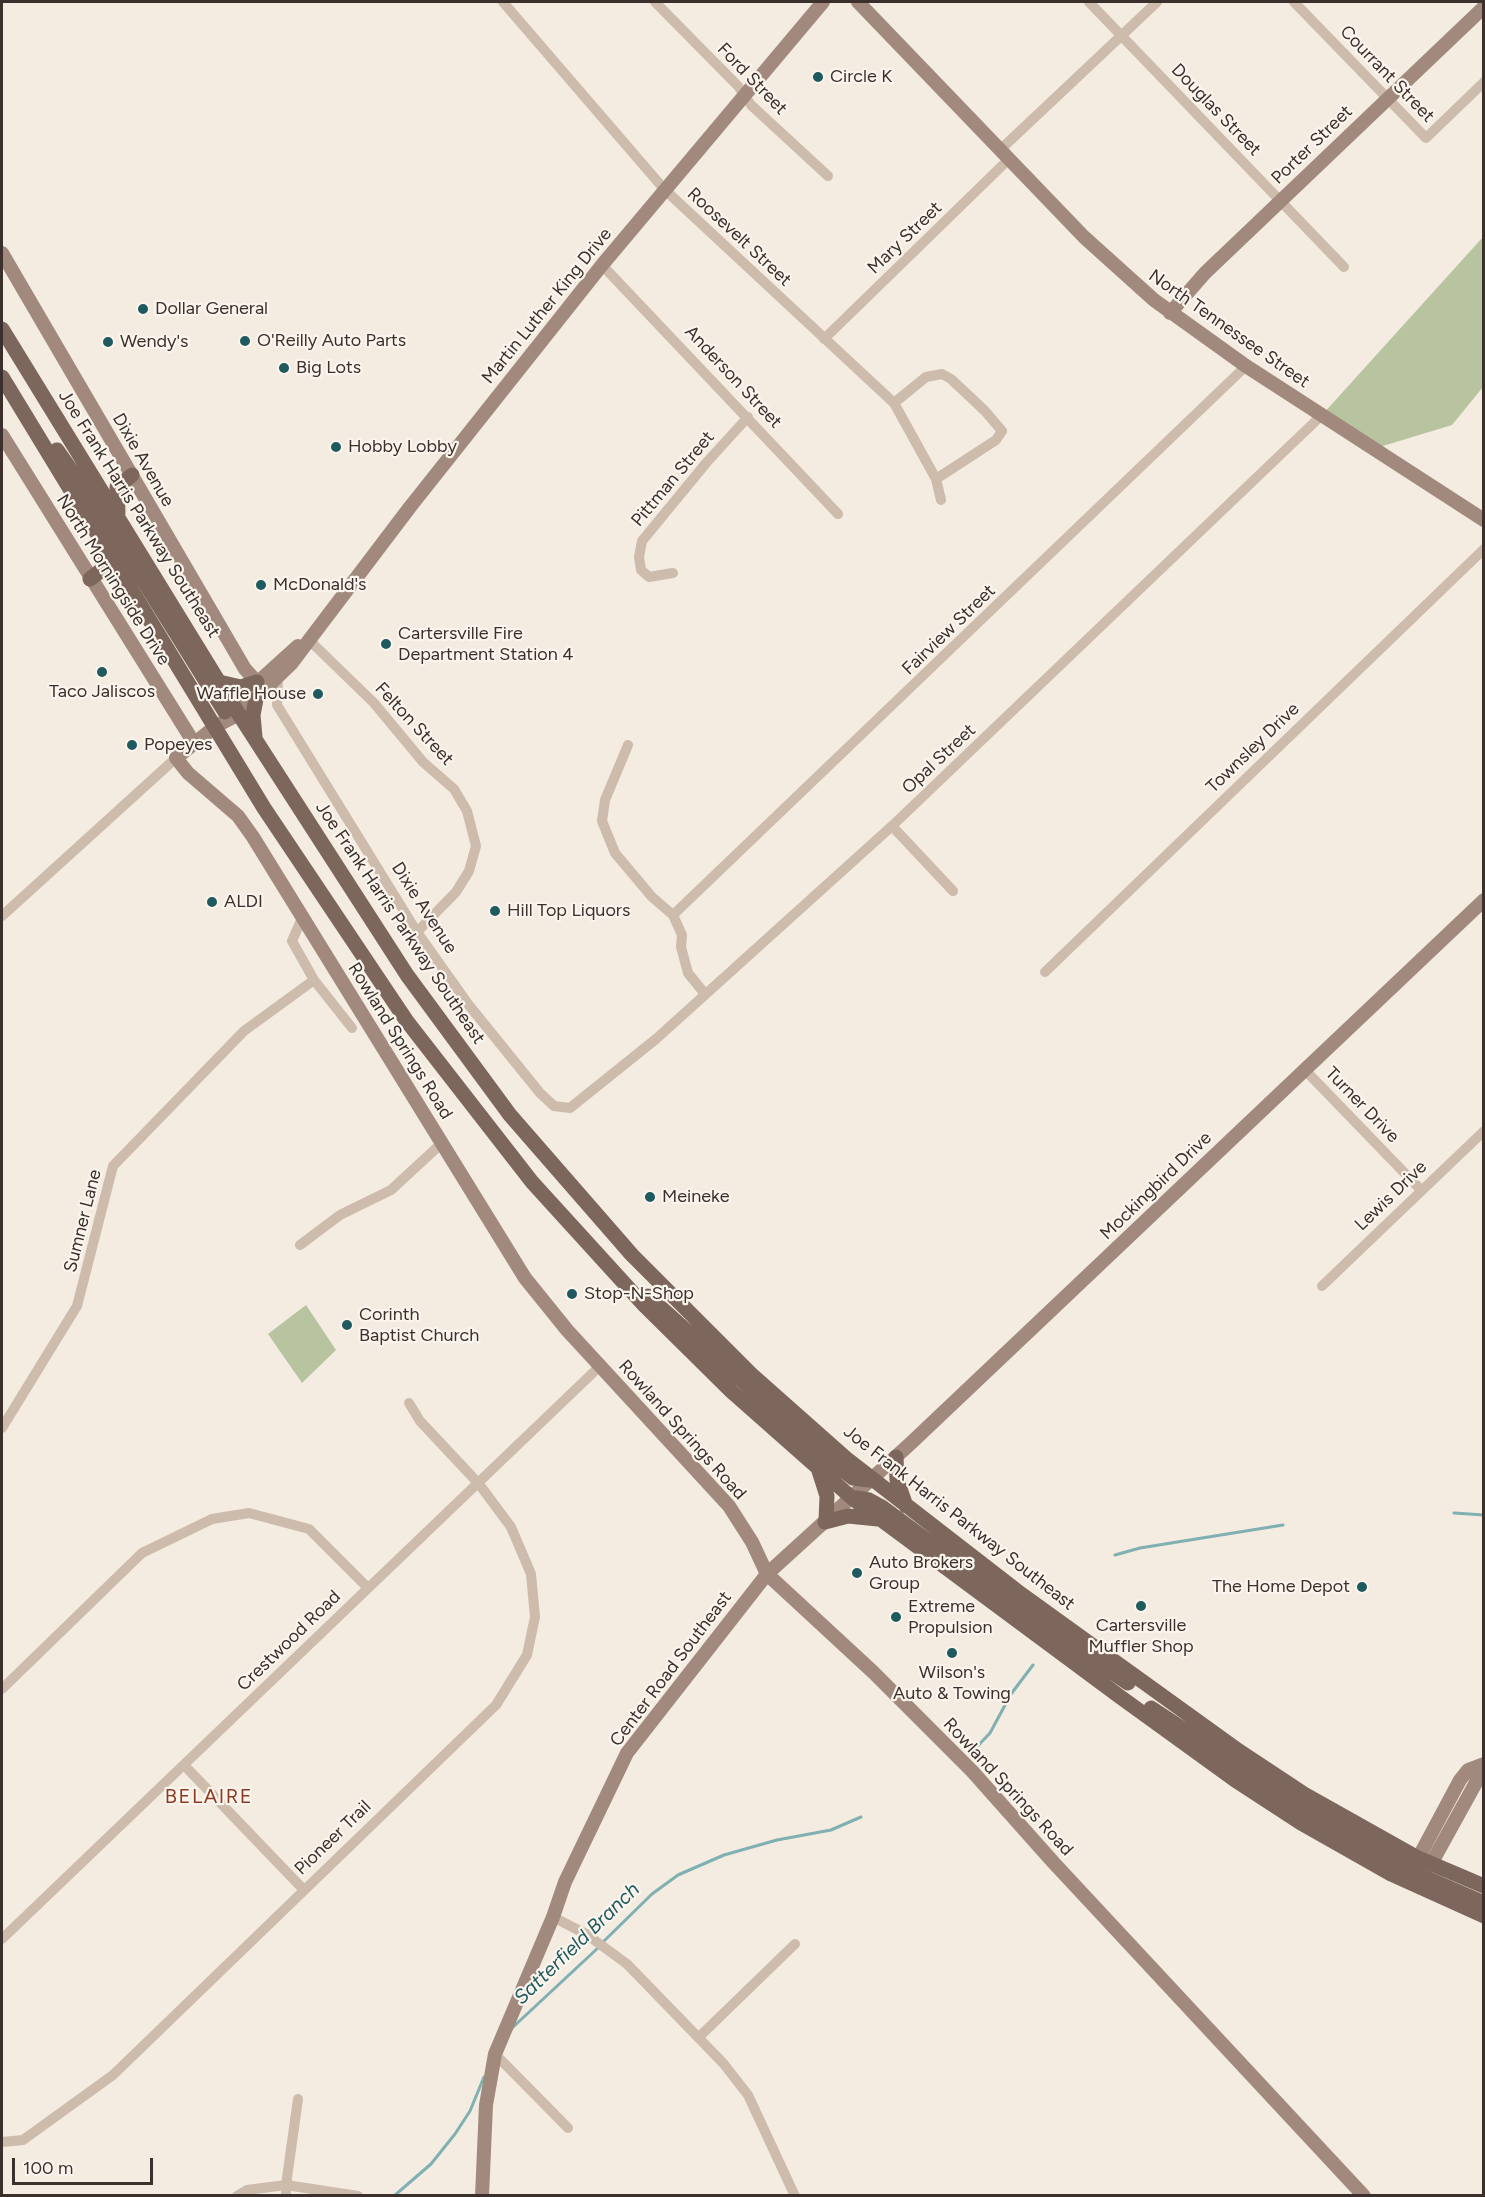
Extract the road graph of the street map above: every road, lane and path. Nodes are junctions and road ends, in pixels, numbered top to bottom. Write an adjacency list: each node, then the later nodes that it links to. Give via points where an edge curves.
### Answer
1 (503, 2): 15 (street, Roosevelt Street)
2 (655, 2): 11 (street, Ford Street)
3 (823, 2): 11 (street, Martin Luther King Drive)
4 (858, 2): 13 (street, North Tennessee Street)
5 (1089, 2): 9 (street, Douglas Street)
6 (1157, 2): 9 (street, Mary Street)
7 (1294, 2): 12 (street, Courrant Street)
8 (1483, 4): 12 (street, Porter Street)
9 (1122, 36): 13 (street, Mary Street); 16 (street, Douglas Street)
10 (1484, 82): 12 (street, Courrant Street, via 1426,138)
11 (744, 95): 14 (street, Ford Street); 15 (street, Martin Luther King Drive)
12 (1388, 98): 16 (street, Porter Street)
13 (1005, 155): 20 (street, North Tennessee Street, via 1106,258); 22 (street, Mary Street)
14 (828, 176)
15 (664, 189): 18 (street, Martin Luther King Drive); 22 (street, Roosevelt Street)
16 (1280, 201): 19 (street, Douglas Street); 20 (street, Porter Street, via 1192,286)
17 (2, 253): 30 (street, Dixie Avenue)
18 (602, 265): 28 (street, Anderson Street); 40 (street, Martin Luther King Drive)
19 (1344, 267)
20 (1170, 313): 23 (street, North Tennessee Street)
21 (2, 329): 34 (main road, Joe Frank Harris Parkway Southeast)
22 (824, 339): 25 (street, Roosevelt Street)
23 (1246, 366): 27 (street, North Tennessee Street); 55 (street, Fairview Street)
24 (2, 377): 26 (main road, Joe Frank Harris Parkway Southeast)
25 (894, 403): 31 (street, Roosevelt Street); 31 (street, via 926,377 942,374 1002,431 996,440)
26 (23, 412): 36 (main road, Joe Frank Harris Parkway Southeast); 46 (main road, via 55,447 98,507)
27 (1322, 415): 35 (street, North Tennessee Street); 52 (street, Opal Street)
28 (748, 417): 33 (street, Anderson Street); 38 (street, Pittman Street, via 642,541 641,570 649,577)
29 (2, 435): 39 (street, North Morningside Drive)
30 (132, 476): 34 (main road, via 117,487); 43 (street, Dixie Avenue, via 245,669)
31 (936, 479): 32 (street, Roosevelt Street)
32 (941, 500)
33 (838, 514)
34 (120, 519): 42 (main road, Joe Frank Harris Parkway Southeast)
35 (1484, 520)
36 (108, 548): 39 (main road, via 104,568); 47 (main road, Joe Frank Harris Parkway Southeast)
37 (1484, 549): 59 (street, Townsley Drive)
38 (674, 573)
39 (90, 579): 49 (street, North Morningside Drive)
40 (308, 639): 41 (street, Martin Luther King Drive); 43 (street, Martin Luther King Drive); 58 (street, Felton Street, via 374,703 423,762 454,789 467,811 476,846 470,871 456,892)
41 (278, 677): 44 (street, Martin Luther King Drive); 45 (street)
42 (219, 682): 43 (main road, via 241,687); 46 (main road, Joe Frank Harris Parkway Southeast)
43 (257, 682): 46 (street, Martin Luther King Drive)
44 (256, 699): 45 (street); 46 (street, Martin Luther King Drive); 48 (main road)
45 (277, 705): 58 (street, Dixie Avenue)
46 (232, 710): 47 (street, Martin Luther King Drive); 48 (main road, Joe Frank Harris Parkway Southeast)
47 (216, 726): 49 (street, Martin Luther King Drive); 69 (main road, Joe Frank Harris Parkway Southeast, via 312,882 406,1020 504,1149)
48 (255, 740): 76 (main road, Joe Frank Harris Parkway Southeast, via 407,975 538,1150 624,1247 697,1321)
49 (195, 743): 51 (street, Martin Luther King Drive)
50 (628, 745): 55 (street, via 604,800 602,821 615,853 652,897)
51 (176, 758): 56 (street, Martin Luther King Drive); 57 (street, Rowland Springs Road, via 238,816)
52 (892, 826): 53 (street); 61 (street, Opal Street)
53 (953, 891)
54 (1484, 900): 63 (street, Mockingbird Drive)
55 (674, 915): 61 (street, via 682,935 688,973)
56 (2, 916)
57 (302, 918): 60 (street, via 292,941); 66 (street, Rowland Springs Road)
58 (417, 932): 64 (street, Dixie Avenue, via 534,1087 550,1103)
59 (1045, 972)
60 (314, 980): 62 (street); 73 (street, Sumner Lane, via 244,1031 113,1166 77,1306)
61 (705, 994): 64 (street, Opal Street, via 581,1102)
62 (352, 1028)
63 (1305, 1070): 67 (street, Turner Drive); 74 (street, Mockingbird Drive)
64 (566, 1109)
65 (1484, 1131): 67 (street, Lewis Drive)
66 (443, 1142): 68 (street, via 391,1190 340,1215); 71 (street, Rowland Springs Road, via 525,1278)
67 (1421, 1190): 70 (street, Lewis Drive)
68 (300, 1245)
69 (618, 1278): 75 (main road, Joe Frank Harris Parkway Southeast, via 708,1369); 76 (main road, via 645,1293 847,1474 861,1481)
70 (1322, 1286)
71 (600, 1366): 77 (street, Crestwood Road); 82 (street, Rowland Springs Road, via 729,1506)
72 (408, 1403): 77 (street, Pioneer Trail)
73 (2, 1428)
74 (896, 1457): 76 (street, Mockingbird Drive); 79 (main road, via 897,1480)
75 (817, 1468): 78 (main road, Joe Frank Harris Parkway Southeast); 81 (main road, via 827,1496)
76 (872, 1480): 78 (street, Mockingbird Drive); 79 (main road, Joe Frank Harris Parkway Southeast)
77 (479, 1484): 83 (street, Crestwood Road); 90 (street, Pioneer Trail, via 511,1527 531,1574 535,1617 527,1655 496,1705)
78 (852, 1498): 80 (main road, Joe Frank Harris Parkway Southeast); 81 (street, Mockingbird Drive); 85 (main road, via 882,1507 1081,1652 1136,1688)
79 (906, 1506): 85 (main road, Joe Frank Harris Parkway Southeast)
80 (880, 1520): 81 (main road, via 848,1516); 88 (main road, Joe Frank Harris Parkway Southeast, via 1268,1802 1344,1848)
81 (825, 1522): 82 (street, Center Road Southeast)
82 (767, 1574): 93 (street, Center Road Southeast, via 627,1753 565,1882); 106 (street, Rowland Springs Road, via 972,1771)
83 (368, 1588): 84 (street, via 309,1529 249,1513 212,1519 142,1553); 86 (street, Crestwood Road)
84 (2, 1689)
85 (1174, 1705): 88 (main road, Joe Frank Harris Parkway Southeast)
86 (184, 1765): 90 (street); 94 (street, Crestwood Road)
87 (1484, 1766): 88 (street)
88 (1417, 1870): 89 (main road, Joe Frank Harris Parkway Southeast); 91 (main road); 92 (main road, Joe Frank Harris Parkway Southeast)
89 (1484, 1886)
90 (303, 1889): 100 (street, Pioneer Trail, via 113,2075 23,2140)
91 (1484, 1903)
92 (1484, 1916)
93 (554, 1917): 96 (street, via 586,1934 627,1964); 97 (street, Center Road Southeast)
94 (2, 1939)
95 (795, 1944): 96 (street)
96 (699, 2037): 105 (street, via 748,2095)
97 (495, 2054): 99 (street); 104 (street, Center Road Southeast, via 486,2104)
98 (298, 2099): 101 (street)
99 (568, 2128)
100 (2, 2142)
101 (286, 2190): 102 (street, via 247,2190); 103 (street)
102 (237, 2196)
103 (358, 2196)
104 (482, 2196)
105 (795, 2196)
106 (1364, 2196)

